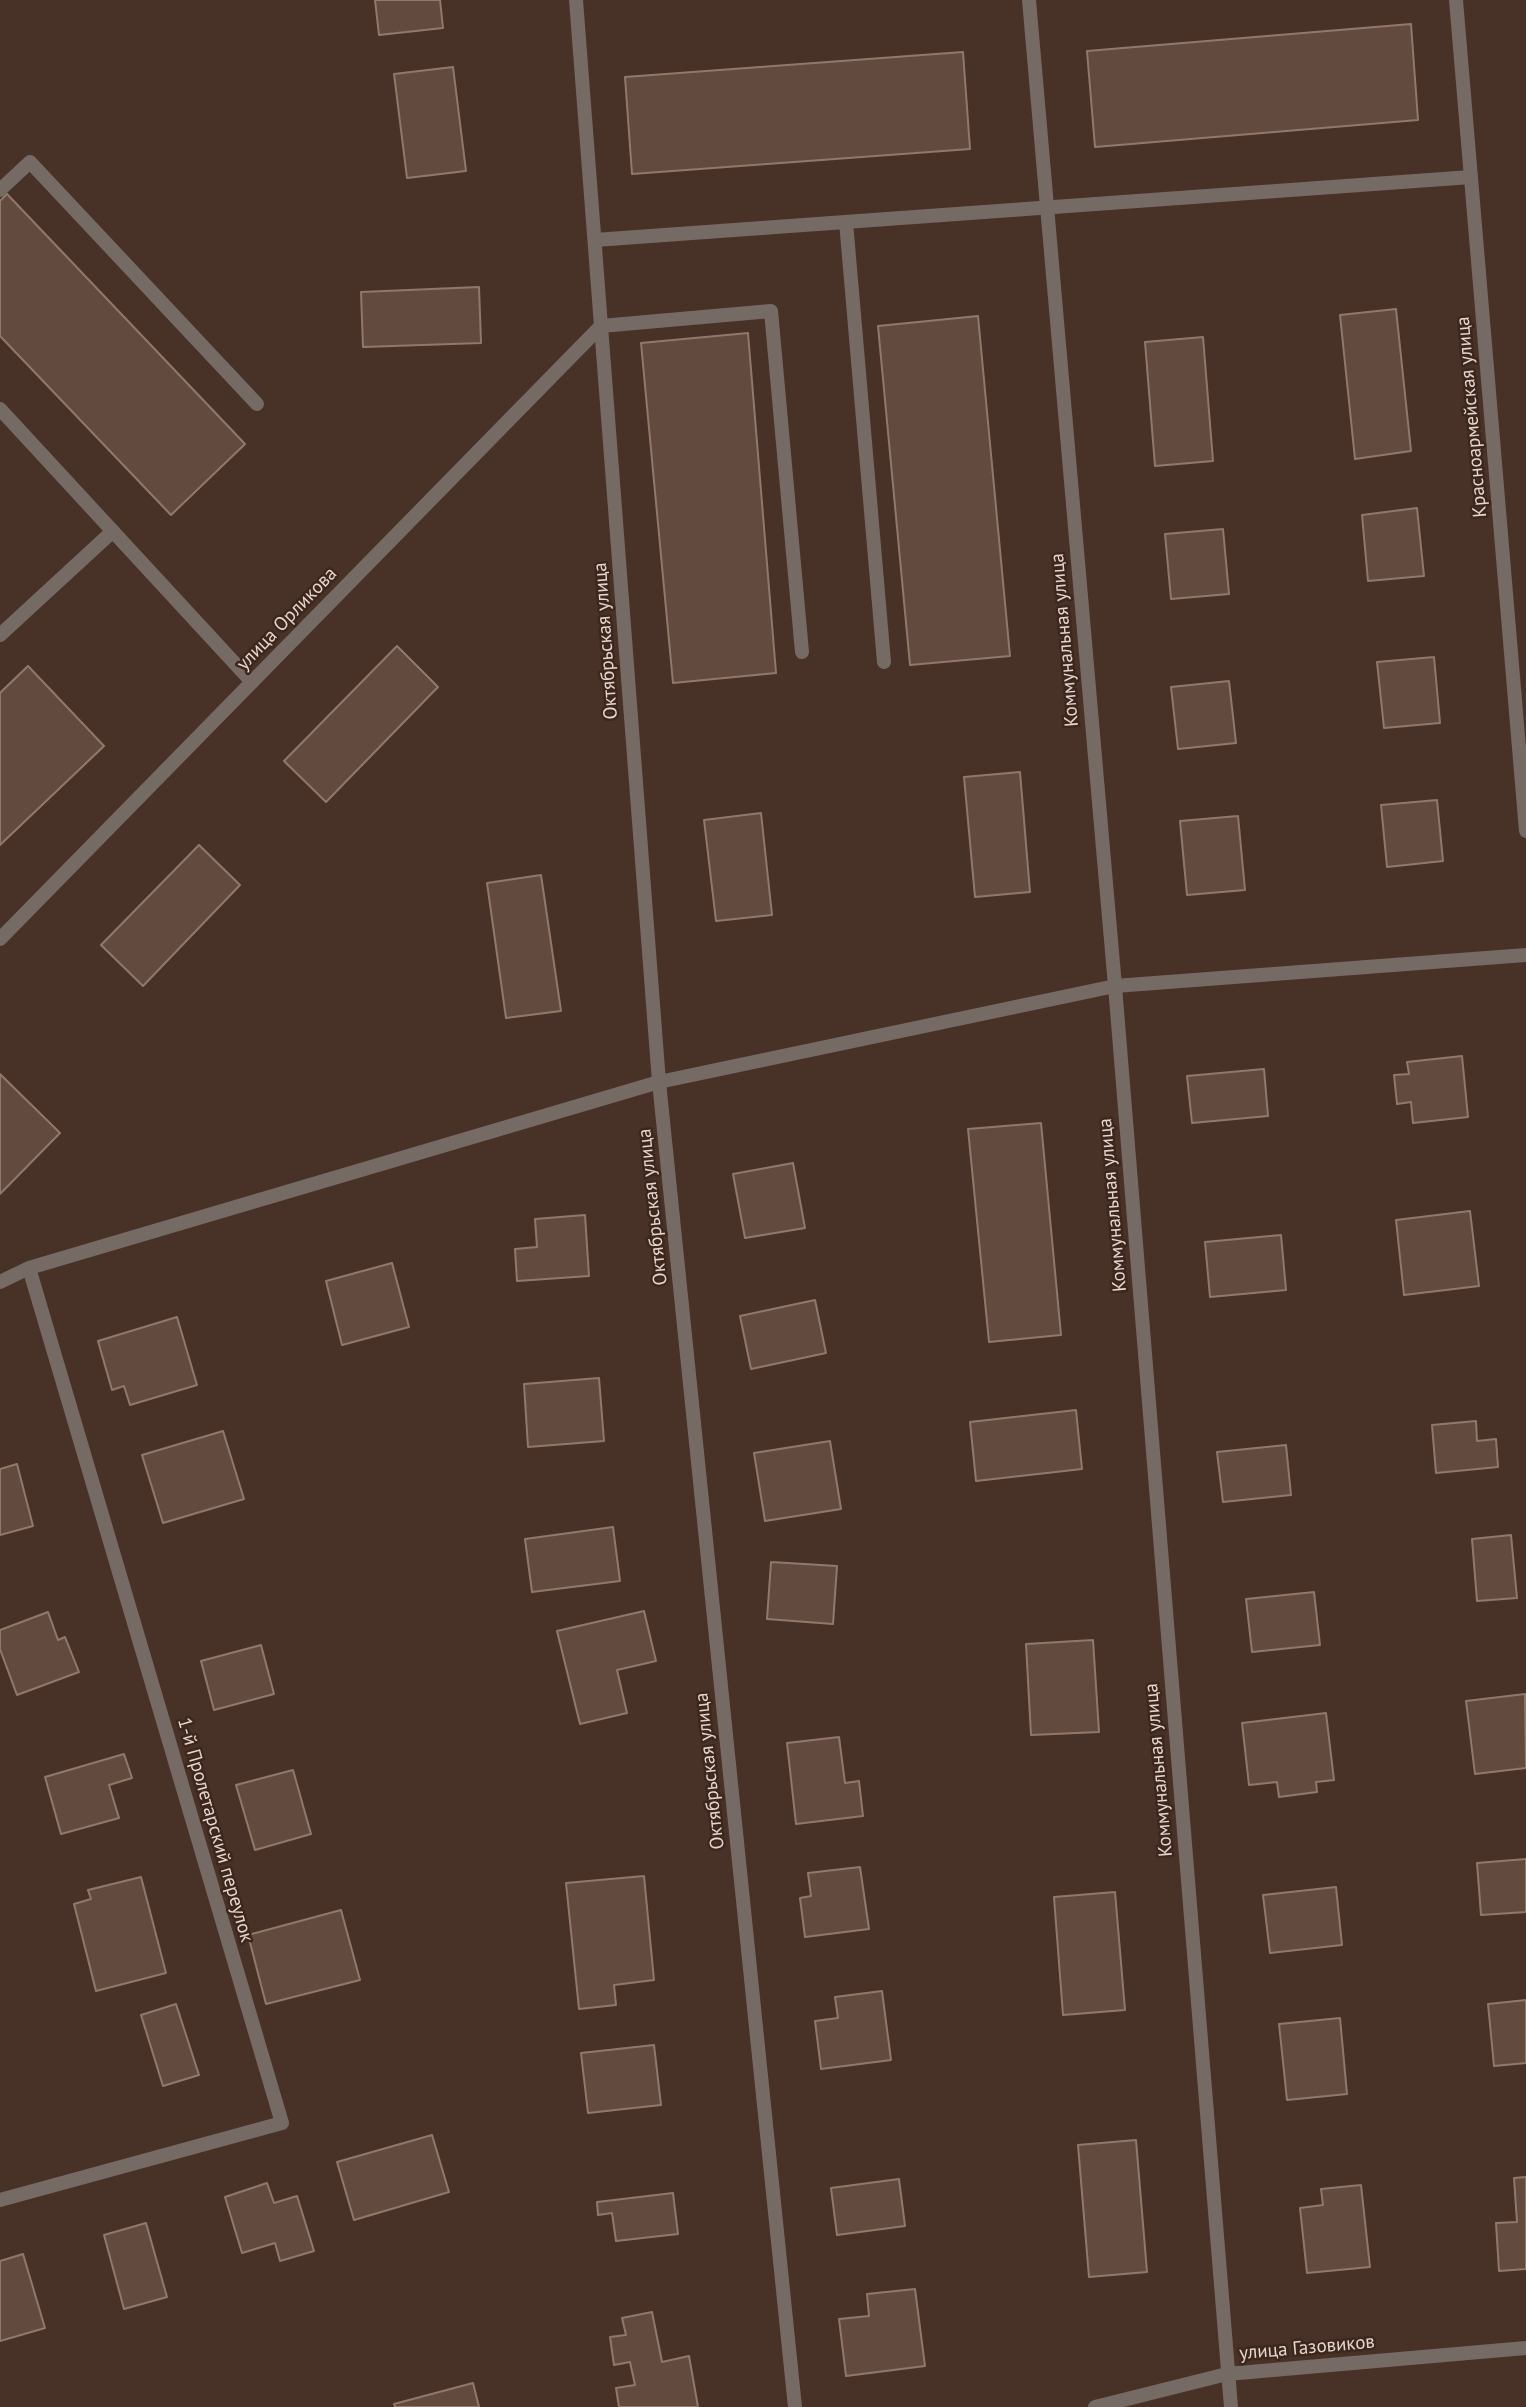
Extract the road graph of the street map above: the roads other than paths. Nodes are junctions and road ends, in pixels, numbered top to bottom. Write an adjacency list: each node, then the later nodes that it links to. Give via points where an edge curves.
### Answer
1 (576, 0): 8 (street, Октябрьская улица)
2 (1029, 0): 6 (street, Коммунальная улица)
3 (1456, 0): 4 (street, Красноармейская улица)
4 (1471, 177): 6 (street); 17 (street, Красноармейская улица)
5 (0, 190): 10 (street, via 30,162)
6 (1047, 207): 7 (street); 20 (street, Коммунальная улица)
7 (846, 222): 8 (street); 15 (street)
8 (594, 240): 9 (street, Октябрьская улица)
9 (601, 326): 14 (street, via 771,310); 16 (street, улица Орликова); 21 (street, Октябрьская улица)
10 (257, 404)
11 (0, 409): 12 (street)
12 (114, 531): 13 (street); 16 (street)
13 (0, 635)
14 (802, 652)
15 (884, 662)
16 (252, 682): 18 (street, улица Орликова)
17 (1526, 831)
18 (0, 939)
19 (1526, 955): 20 (street)
20 (1115, 986): 21 (street); 26 (street, Коммунальная улица)
21 (659, 1082): 22 (street); 27 (street, Октябрьская улица)
22 (29, 1268): 23 (street); 24 (street, 1-й Пролетарский переулок, via 282,2123)
23 (0, 1282)
24 (0, 2200)
25 (1526, 2348): 26 (street, улица Газовиков)
26 (1227, 2374): 28 (street, улица Газовиков); 29 (street, Коммунальная улица)
27 (795, 2407)
28 (1095, 2407)
29 (1231, 2407)

